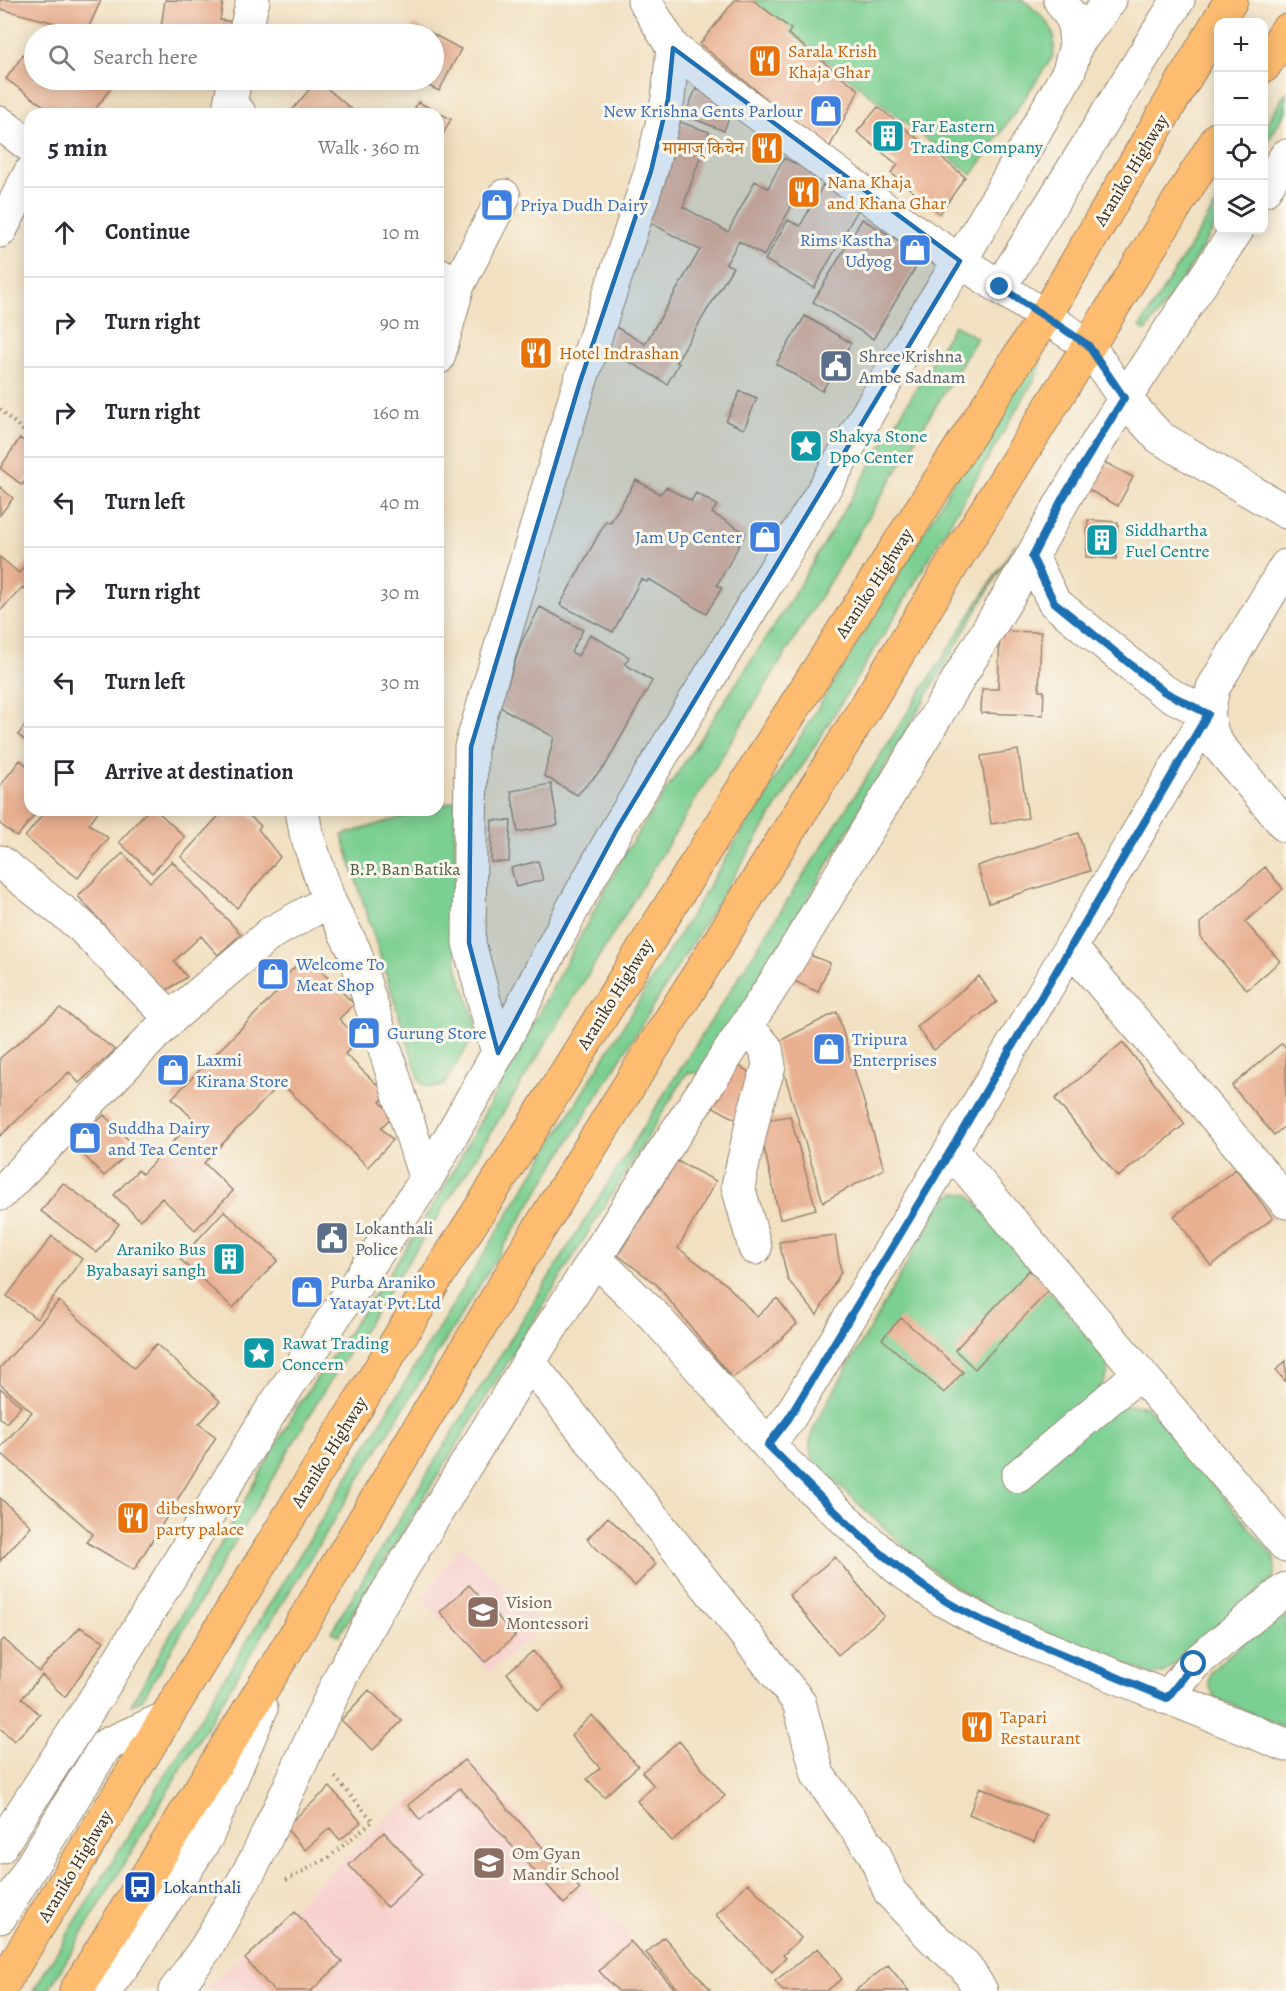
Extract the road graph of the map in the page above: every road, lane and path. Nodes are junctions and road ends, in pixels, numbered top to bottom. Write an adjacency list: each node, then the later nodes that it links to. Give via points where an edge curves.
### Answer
1 (253, 0): 7 (street)
2 (644, 0): 10 (street)
3 (1060, 0): 9 (street, via 1074,21)
4 (1110, 0): 9 (street)
5 (1178, 0): 25 (street)
6 (1231, 0): 27 (highway, Araniko Highway)
7 (248, 24)
8 (1286, 31): 11 (highway)
9 (1076, 45): 23 (street, via 1069,71)
10 (673, 48): 23 (street, via 913,230); 43 (street, via 668,99 651,171 579,385 471,747 469,943)
11 (1268, 58)
12 (233, 90): 13 (street, via 230,103)
13 (235, 108)
14 (0, 123): 15 (street)
15 (24, 141)
16 (1214, 144): 28 (highway)
17 (1286, 156): 18 (street)
18 (1268, 183)
19 (24, 185): 21 (street)
20 (504, 196): 24 (street)
21 (0, 231)
22 (1234, 234): 29 (street)
23 (960, 261): 25 (street); 43 (street, via 617,829)
24 (448, 280): 26 (street)
25 (1000, 287): 27 (street)
26 (444, 311)
27 (1045, 316): 28 (street); 58 (highway, Araniko Highway, via 779,730)
28 (1088, 345): 29 (street); 56 (highway, via 521,1258)
29 (1124, 398): 32 (street, via 1159,437); 33 (street)
30 (0, 409): 31 (path)
31 (24, 431)
32 (1286, 512)
33 (1032, 557): 35 (street, via 1054,602 1163,691); 42 (street)
34 (1286, 566): 35 (street, via 1213,687)
35 (1208, 714): 37 (street, via 1218,745); 40 (street)
36 (303, 816): 39 (street)
37 (1286, 826)
38 (0, 862): 41 (street, via 81,926)
39 (329, 901): 41 (street, via 271,933); 45 (street, via 354,950)
40 (1071, 948): 44 (street); 47 (street)
41 (171, 1018): 46 (street)
42 (747, 1027): 48 (street, via 766,1048 769,1066 738,1186); 50 (street)
43 (498, 1053): 45 (street)
44 (951, 1150): 51 (street); 52 (street, via 789,1418)
45 (426, 1180): 61 (street, via 267,1417 106,1682)
46 (0, 1194)
47 (1286, 1202)
48 (755, 1248)
49 (606, 1269): 52 (street, via 655,1317)
50 (529, 1362): 60 (street, via 379,1606); 68 (street, via 800,1702 818,1775 874,1853 890,1892 965,1966)
51 (1140, 1373): 53 (street); 54 (street)
52 (768, 1445): 57 (street, via 898,1568 941,1599 989,1624)
53 (1018, 1476)
54 (1286, 1546)
55 (1286, 1589): 57 (street, via 1194,1664)
56 (296, 1634): 65 (highway); 66 (street, via 207,1836)
57 (1167, 1698): 59 (street)
58 (166, 1718): 63 (street, via 106,1745); 64 (highway, Araniko Highway)
59 (1286, 1745)
60 (309, 1747): 62 (path, via 373,1821 327,1858); 67 (street, via 256,1859 206,1948)
61 (0, 1847)
62 (277, 1885)
63 (0, 1917)
64 (0, 1988)
65 (76, 1991)
66 (104, 1991)
67 (175, 1991)
68 (981, 1991)

